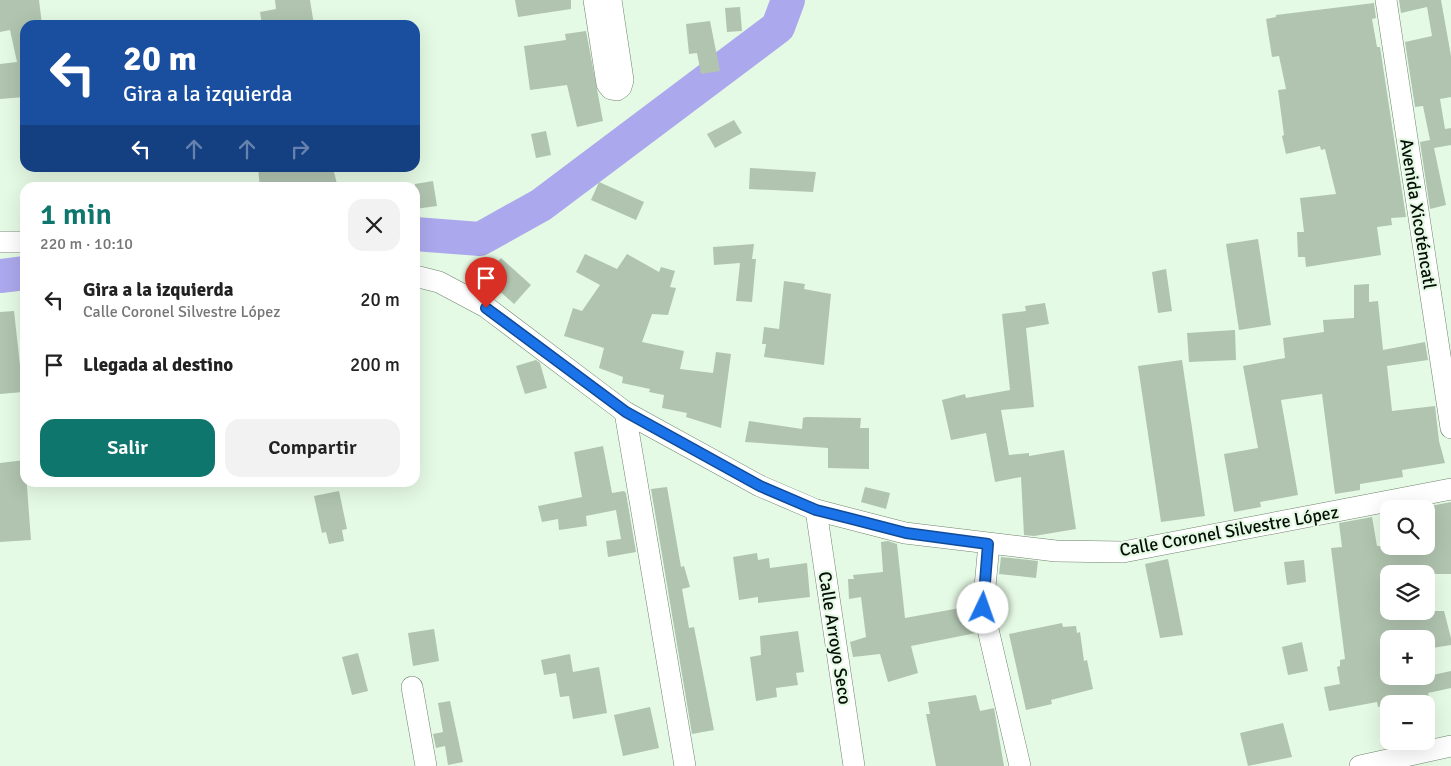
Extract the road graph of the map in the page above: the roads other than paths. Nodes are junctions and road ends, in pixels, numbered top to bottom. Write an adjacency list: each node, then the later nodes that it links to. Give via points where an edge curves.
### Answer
1 (594, 0): 2 (street, via 607,84 617,90 623,80)
2 (611, 0)
3 (1386, 0): 8 (street, Avenida Xicoténcatl)
4 (0, 242): 5 (street)
5 (20, 242)
6 (420, 277): 7 (street, Calle Coronel Silvestre López, via 439,282 486,308)
7 (626, 412): 10 (street, Calle Coronel Silvestre López, via 760,486); 15 (street)
8 (1451, 428)
9 (1451, 489): 11 (street, Calle Coronel Silvestre López, via 1123,552 1056,551)
10 (816, 510): 11 (street, Calle Coronel Silvestre López, via 906,533); 16 (street, Calle Arroyo Seco)
11 (988, 544): 17 (street, via 983,608)
12 (412, 687): 14 (street)
13 (1451, 746): 18 (street)
14 (426, 766)
15 (685, 766)
16 (854, 766)
17 (1020, 766)
18 (1360, 766)

